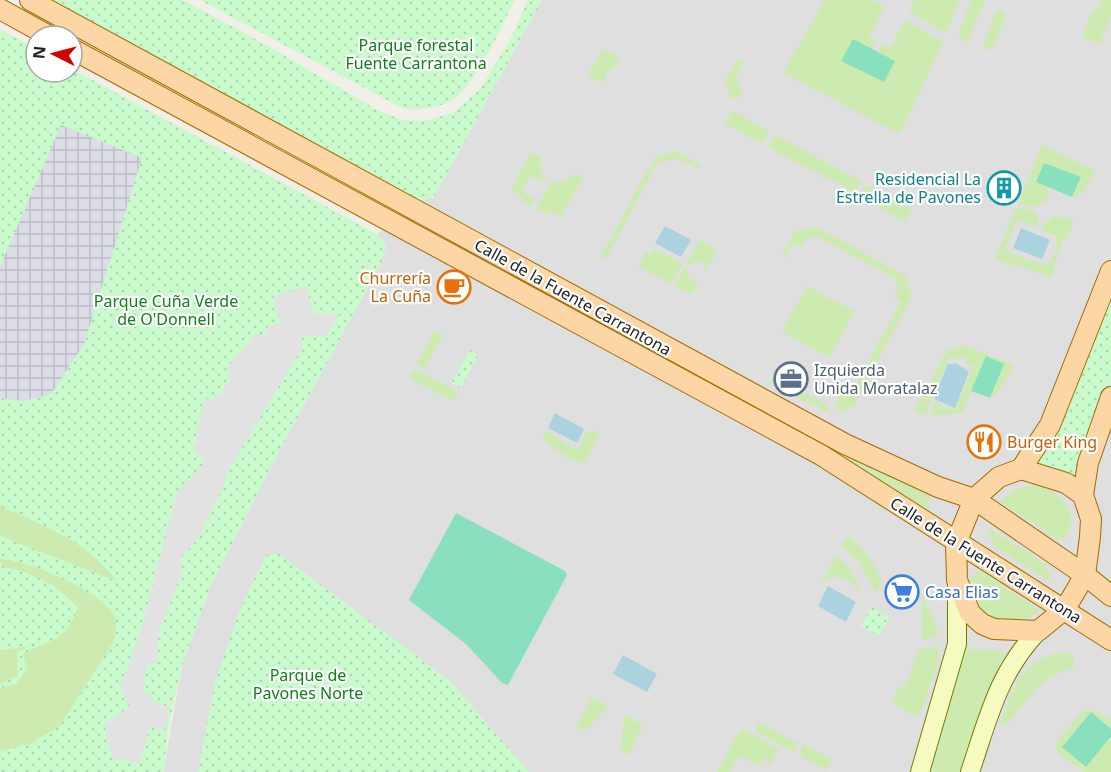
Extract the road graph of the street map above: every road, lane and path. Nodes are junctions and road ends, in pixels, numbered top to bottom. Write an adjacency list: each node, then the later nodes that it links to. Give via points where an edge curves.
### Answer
1 (30, 0): 9 (main road, Calle de la Fuente Carrantona, via 835,438)
2 (0, 9): 3 (main road)
3 (27, 24)
4 (84, 56): 10 (main road, Calle de la Fuente Carrantona, via 821,455)
5 (1111, 271): 7 (main road, via 1050,425)
6 (1111, 397): 8 (main road, via 1093,443)
7 (1022, 469): 8 (main road, via 1066,483); 9 (main road, via 999,477)
8 (1083, 495): 11 (main road, via 1091,519)
9 (974, 500): 10 (main road); 11 (main road, Calle de la Fuente Carrantona)
10 (956, 543): 12 (main road); 14 (main road, Calle de la Fuente Carrantona)
11 (1085, 575): 13 (main road, Calle de la Fuente Carrantona); 14 (main road)
12 (957, 580): 15 (main road, via 970,613 982,624 994,629); 17 (main road, via 957,644)
13 (1111, 597)
14 (1065, 609): 15 (main road); 16 (main road, Calle de la Fuente Carrantona)
15 (1038, 631): 18 (main road, via 1018,651 1002,678)
16 (1111, 640)
17 (920, 772)
18 (970, 772)

